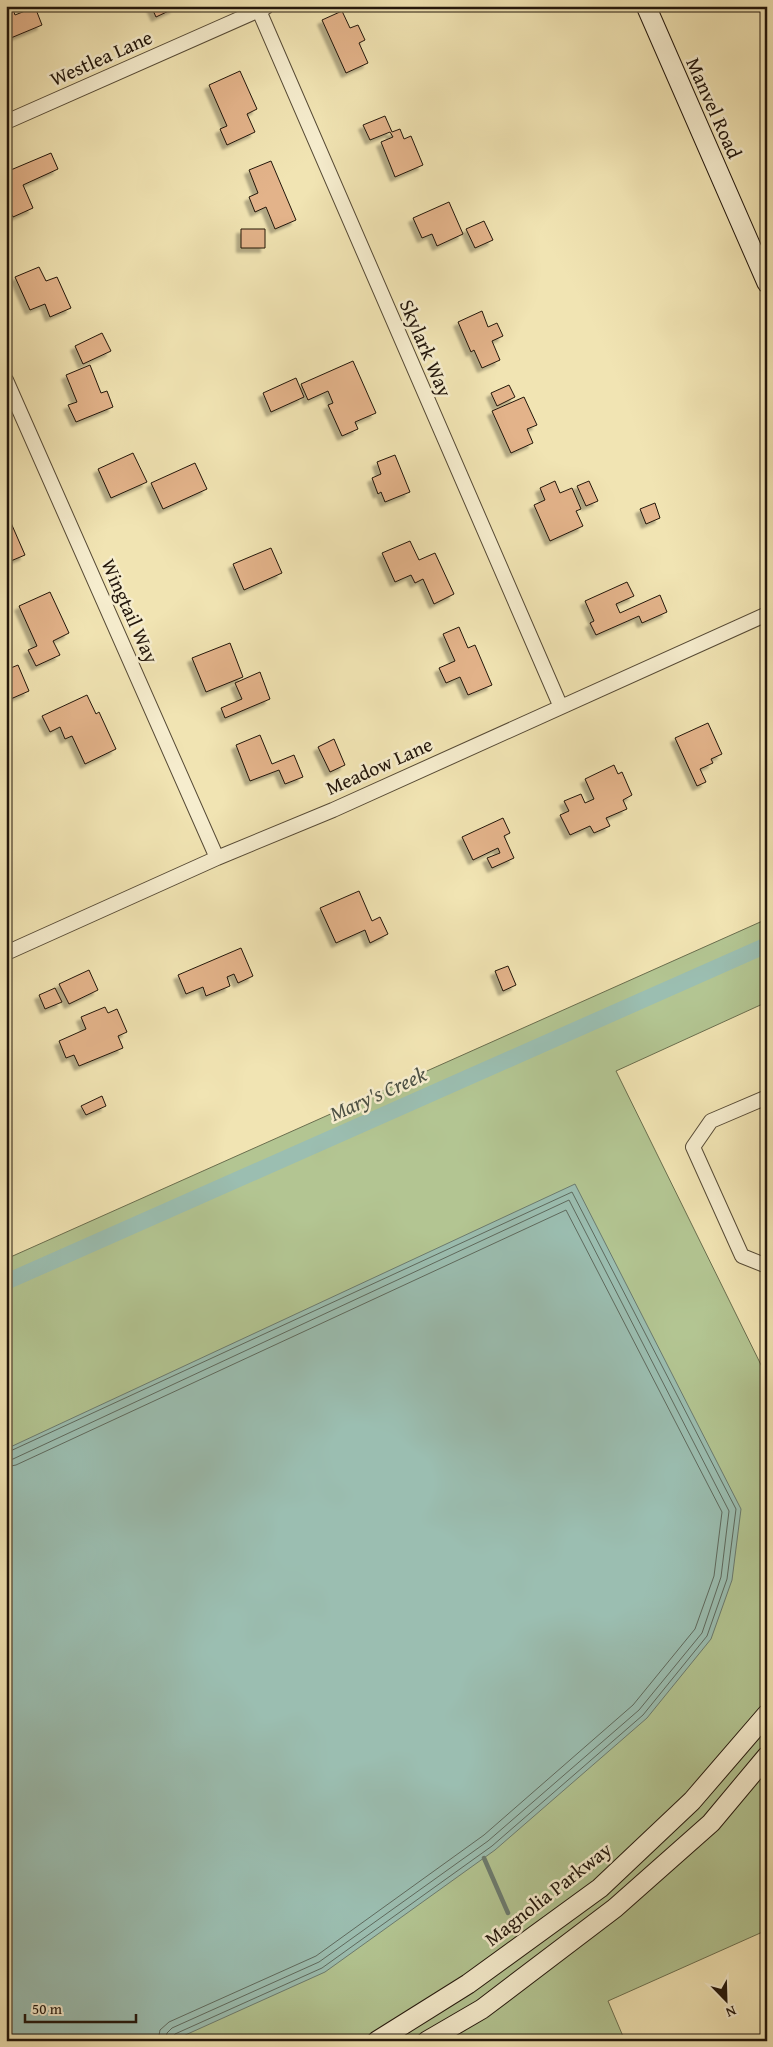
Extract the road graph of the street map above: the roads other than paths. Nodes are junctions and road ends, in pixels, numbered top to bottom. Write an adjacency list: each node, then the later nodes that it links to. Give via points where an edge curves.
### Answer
1 (646, 6): 4 (street, Manvel Road)
2 (261, 8): 3 (street, Westlea Lane); 7 (street, Skylark Way)
3 (6, 122)
4 (767, 283)
5 (6, 380): 8 (street, Wingtail Way)
6 (767, 614): 7 (street, Meadow Lane)
7 (560, 706): 8 (street, Meadow Lane, via 332,810)
8 (217, 858): 9 (street, Meadow Lane)
9 (6, 953)
10 (767, 1097): 11 (street, via 711,1121 693,1147 742,1256)
11 (767, 1266)
12 (767, 1714): 14 (street, Magnolia Parkway, via 692,1801)
13 (767, 1756): 15 (street, via 711,1823)
14 (628, 1861): 15 (street); 16 (street, Magnolia Parkway, via 600,1888 468,1984)
15 (646, 1880): 17 (street, via 615,1908 482,2009)
16 (377, 2041)
17 (427, 2041)

